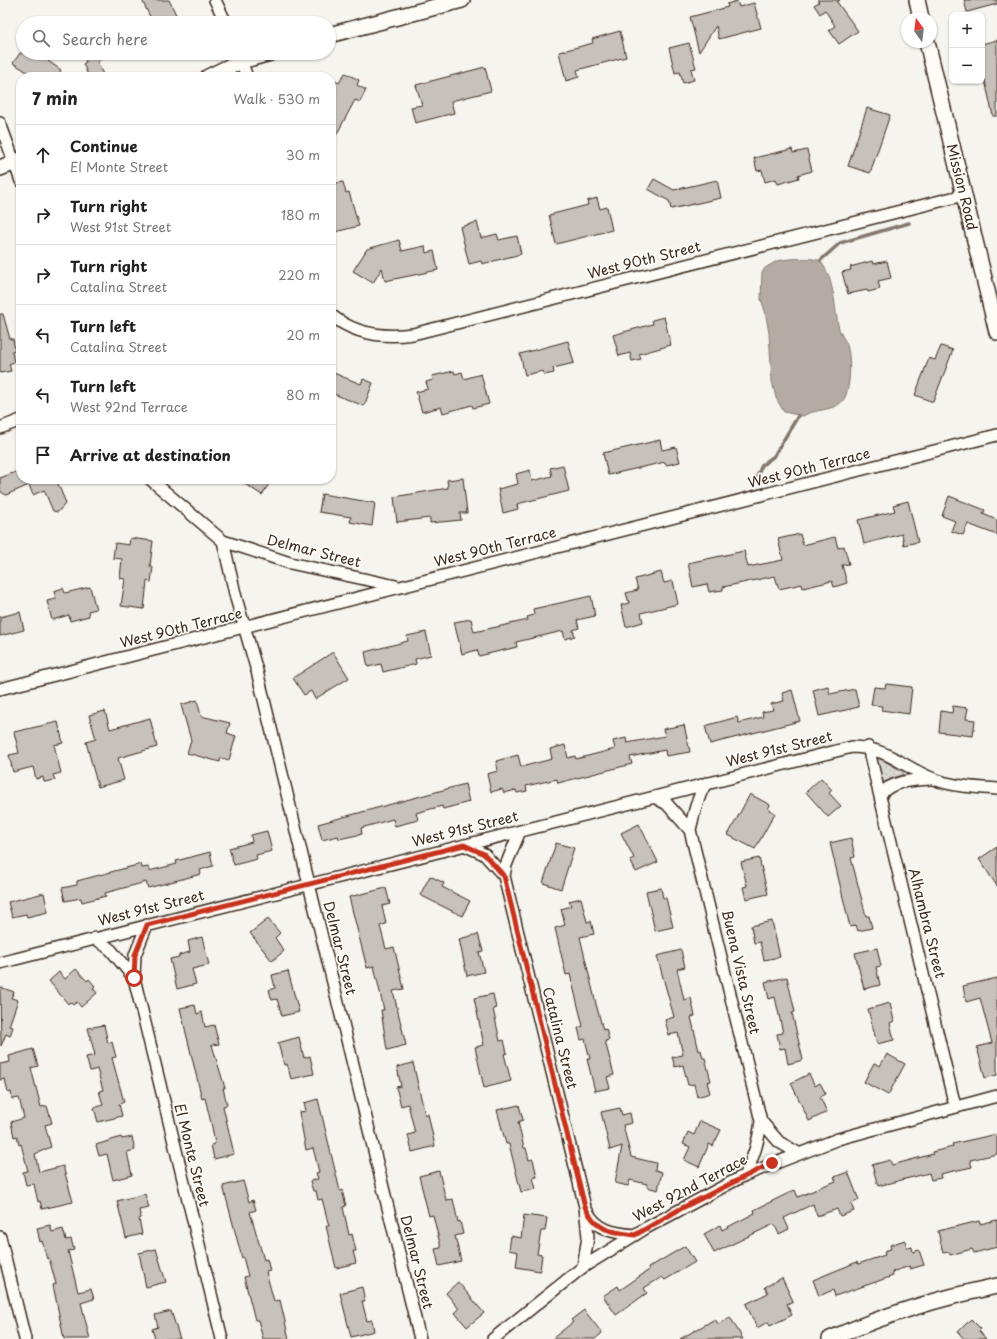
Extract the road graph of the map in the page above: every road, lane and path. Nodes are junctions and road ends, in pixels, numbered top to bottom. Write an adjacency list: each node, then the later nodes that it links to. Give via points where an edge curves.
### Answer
1 (215, 0): 5 (street)
2 (462, 0): 6 (street)
3 (917, 0): 4 (street)
4 (920, 12)
5 (223, 16)
6 (336, 33)
7 (928, 48): 16 (street, Mission Road)
8 (235, 60): 10 (street)
9 (241, 60): 11 (street)
10 (216, 72)
11 (245, 72)
12 (0, 123): 13 (street)
13 (16, 157)
14 (16, 162): 15 (street)
15 (0, 168)
16 (964, 195): 17 (street, West 90th Street, via 413,334 378,335 357,330); 18 (street, Mission Road)
17 (336, 318)
18 (997, 332)
19 (16, 422): 20 (street)
20 (0, 428)
21 (997, 435): 24 (street, West 90th Terrace)
22 (156, 484): 23 (street, Delmar Street)
23 (223, 541): 24 (street, Delmar Street, via 290,563); 25 (street, Delmar Street)
24 (399, 587): 25 (street, West 90th Terrace)
25 (245, 627): 26 (street, West 90th Terrace); 37 (street, Delmar Street)
26 (0, 689)
27 (868, 747): 28 (street, West 91st Street, via 891,755); 29 (street, West 91st Street, via 852,747); 31 (street, Alhambra Street)
28 (933, 779): 30 (street, West 91st Street, via 947,784); 31 (street, West 91st Street, via 893,785)
29 (706, 783): 32 (street, West 91st Street); 34 (street, Buena Vista Street, via 694,809)
30 (997, 789)
31 (880, 795): 43 (street, Alhambra Street)
32 (654, 797): 33 (street, West 91st Street); 34 (street, Buena Vista Street, via 667,804)
33 (520, 830): 35 (street, West 91st Street); 36 (street, Catalina Street)
34 (690, 830): 44 (street, Buena Vista Street)
35 (464, 845): 36 (street, Catalina Street, via 484,854); 37 (street, West 91st Street)
36 (504, 876): 47 (street, Catalina Street)
37 (309, 884): 38 (street, West 91st Street); 55 (street, Delmar Street)
38 (147, 925): 39 (street, West 91st Street); 41 (street, El Monte Street, via 135,955)
39 (95, 938): 40 (street, West 91st Street); 41 (street, El Monte Street, via 112,950)
40 (0, 962)
41 (134, 978): 54 (street, El Monte Street)
42 (997, 1096): 43 (street, West 92nd Terrace)
43 (955, 1106): 45 (street, West 92nd Terrace)
44 (761, 1121): 45 (street, Buena Vista Street, via 779,1142); 46 (street, Buena Vista Street, via 760,1136)
45 (798, 1153): 46 (street, West 92nd Terrace)
46 (745, 1175): 48 (street, West 92nd Terrace)
47 (585, 1207): 48 (street, Catalina Street, via 594,1223 600,1227); 50 (street, Catalina Street, via 588,1237)
48 (635, 1235): 50 (street, West 92nd Terrace)
49 (0, 1237): 53 (street)
50 (583, 1267): 56 (street, West 92nd Terrace)
51 (997, 1286): 52 (street, via 882,1317)
52 (847, 1335): 57 (street)
53 (25, 1339)
54 (222, 1339)
55 (420, 1339)
56 (493, 1339)
57 (830, 1339)

